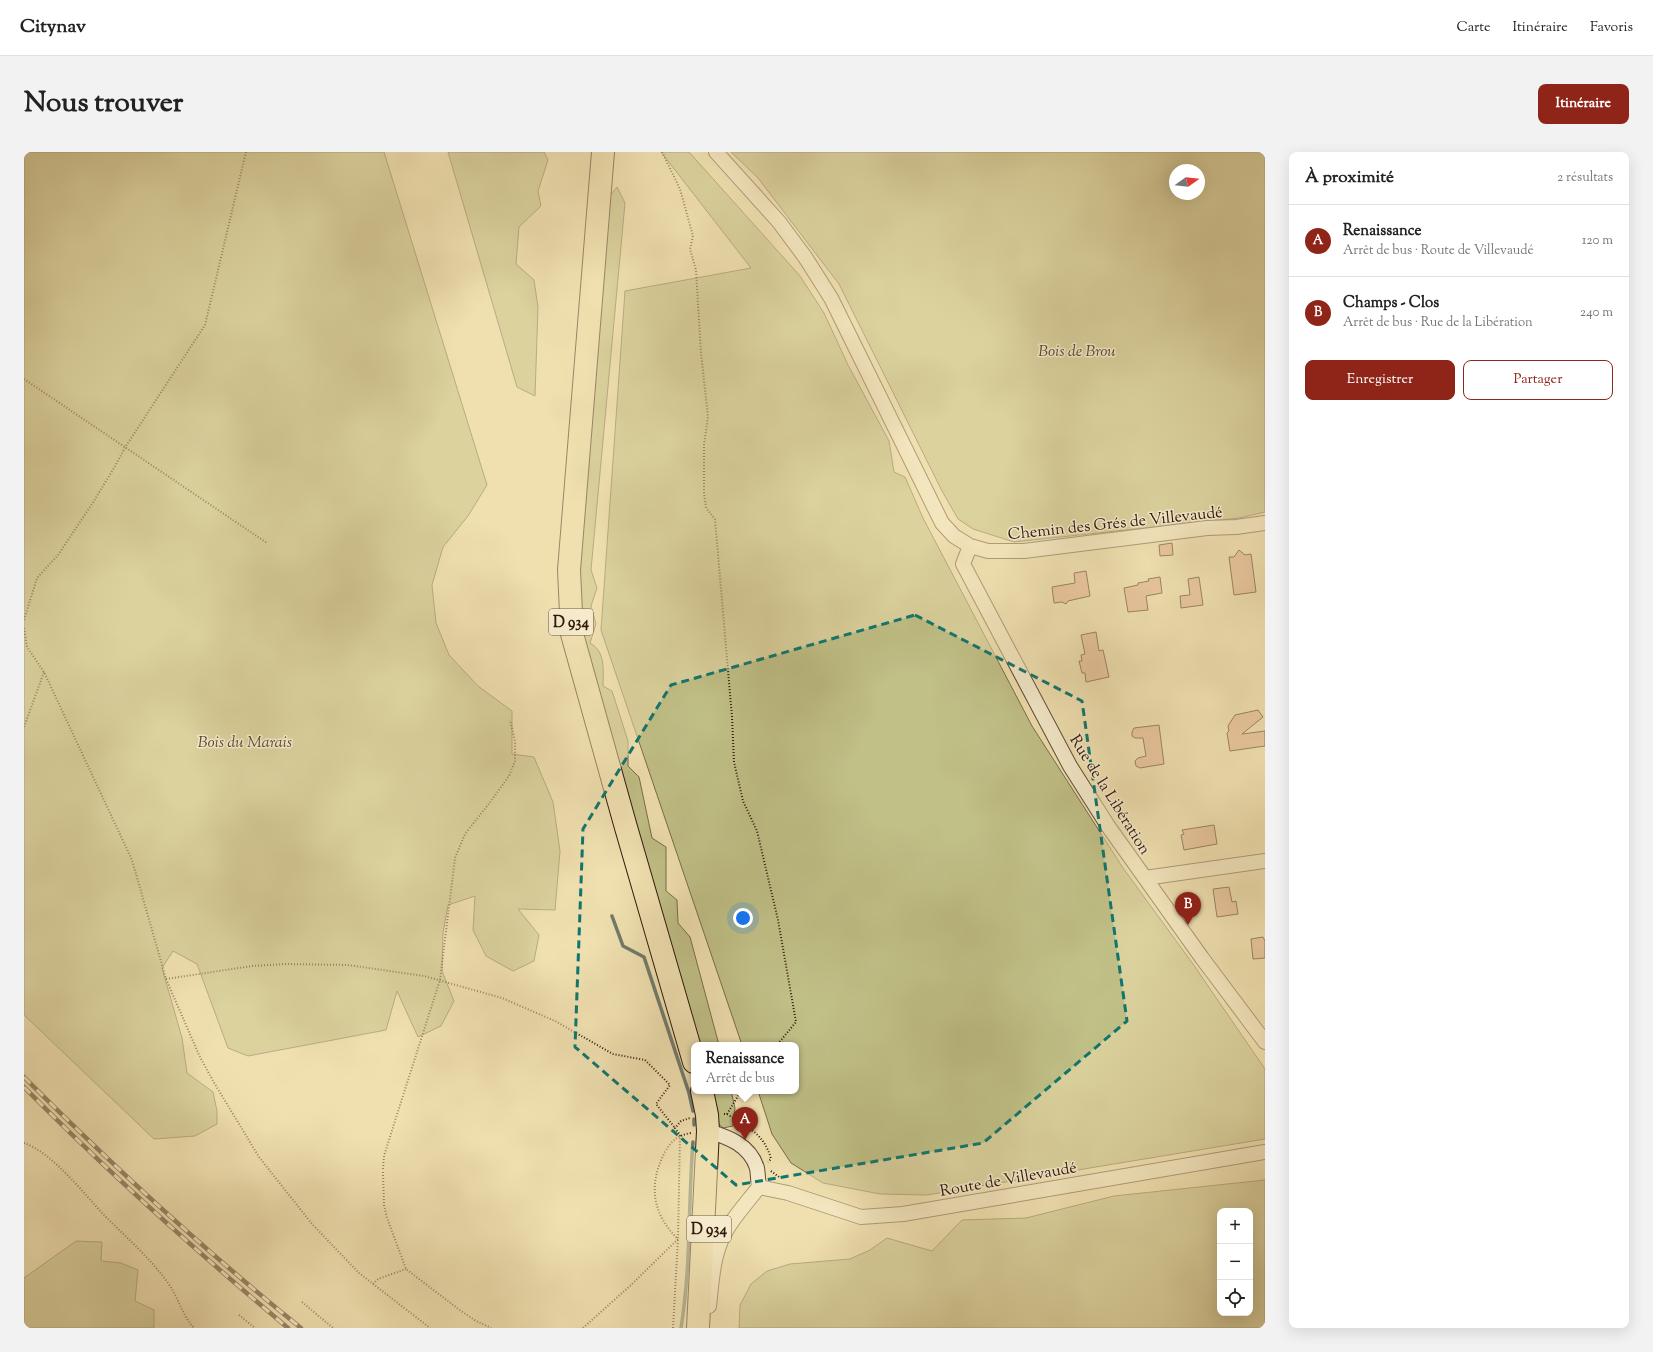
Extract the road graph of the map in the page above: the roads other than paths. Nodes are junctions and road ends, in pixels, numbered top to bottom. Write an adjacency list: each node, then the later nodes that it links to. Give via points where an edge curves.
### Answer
1 (716, 152): 4 (street, Chemin des Grés de Villevaudé, via 779,222 831,298 942,523 954,536)
2 (604, 157): 8 (main road, D 934, via 569,570 572,634 624,824)
3 (1265, 523): 4 (street, Chemin des Grés de Villevaudé, via 1024,551 988,551)
4 (970, 546): 6 (street, Rue de la Libération, via 963,564 1070,766)
5 (1265, 861): 6 (street)
6 (1145, 878): 7 (street, Rue de la Libération)
7 (1265, 1042)
8 (691, 1052)
9 (703, 1094): 10 (main road, D 934)
10 (708, 1131): 12 (street, via 743,1146 757,1168); 13 (main road, D 934); 14 (main road, D 934, via 711,1150)
11 (1265, 1152): 12 (street, Route de Villevaudé, via 879,1216 861,1217 788,1193)
12 (759, 1187): 14 (street, via 728,1226 718,1246)
13 (698, 1328)
14 (706, 1328)

